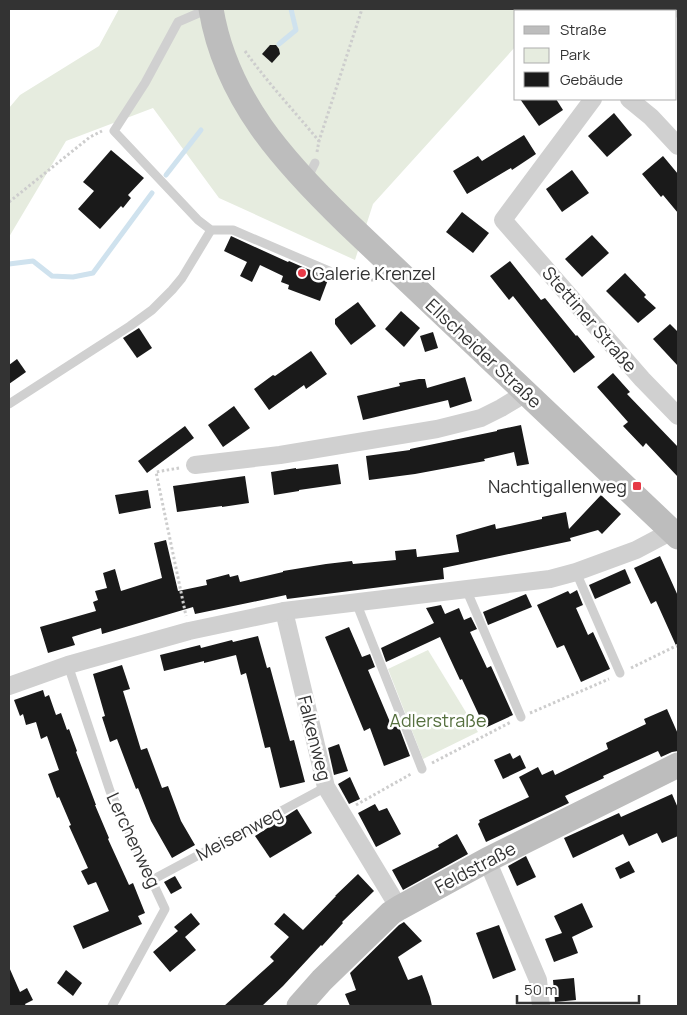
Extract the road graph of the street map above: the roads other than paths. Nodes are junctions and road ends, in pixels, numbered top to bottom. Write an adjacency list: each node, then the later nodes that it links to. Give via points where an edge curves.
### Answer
1 (209, 9): 5 (lane, via 178,22 145,84 114,131); 7 (street, Ellscheider Straße, via 230,73 244,102 272,143 310,172)
2 (592, 100): 9 (street, Stettiner Straße, via 503,220)
3 (630, 100): 4 (street)
4 (678, 146)
5 (211, 230): 6 (lane, via 233,230); 8 (lane, via 182,278 152,310)
6 (329, 271)
7 (524, 391): 10 (street, via 516,399 481,418 437,429); 11 (street, Ellscheider Straße)
8 (9, 404)
9 (678, 416)
10 (195, 466)
11 (675, 534): 12 (street)
12 (576, 572): 13 (street, via 550,579); 17 (lane)
13 (466, 589): 14 (street); 19 (lane)
14 (356, 602): 15 (street); 21 (lane)
15 (284, 611): 16 (street, via 189,631); 22 (street, Falkenweg)
16 (68, 665): 18 (street); 24 (lane, Lerchenweg, via 110,792)
17 (620, 673)
18 (9, 686)
19 (522, 717)
20 (678, 765): 23 (street, Feldstraße)
21 (422, 769)
22 (326, 786): 24 (lane, Meisenweg); 25 (street, Falkenweg)
23 (487, 860): 25 (street, Feldstraße); 28 (street, via 538,980)
24 (152, 880): 26 (lane, Lerchenweg, via 165,909)
25 (399, 908): 27 (street, Feldstraße)
26 (112, 1006)
27 (299, 1006)
28 (541, 1006)

